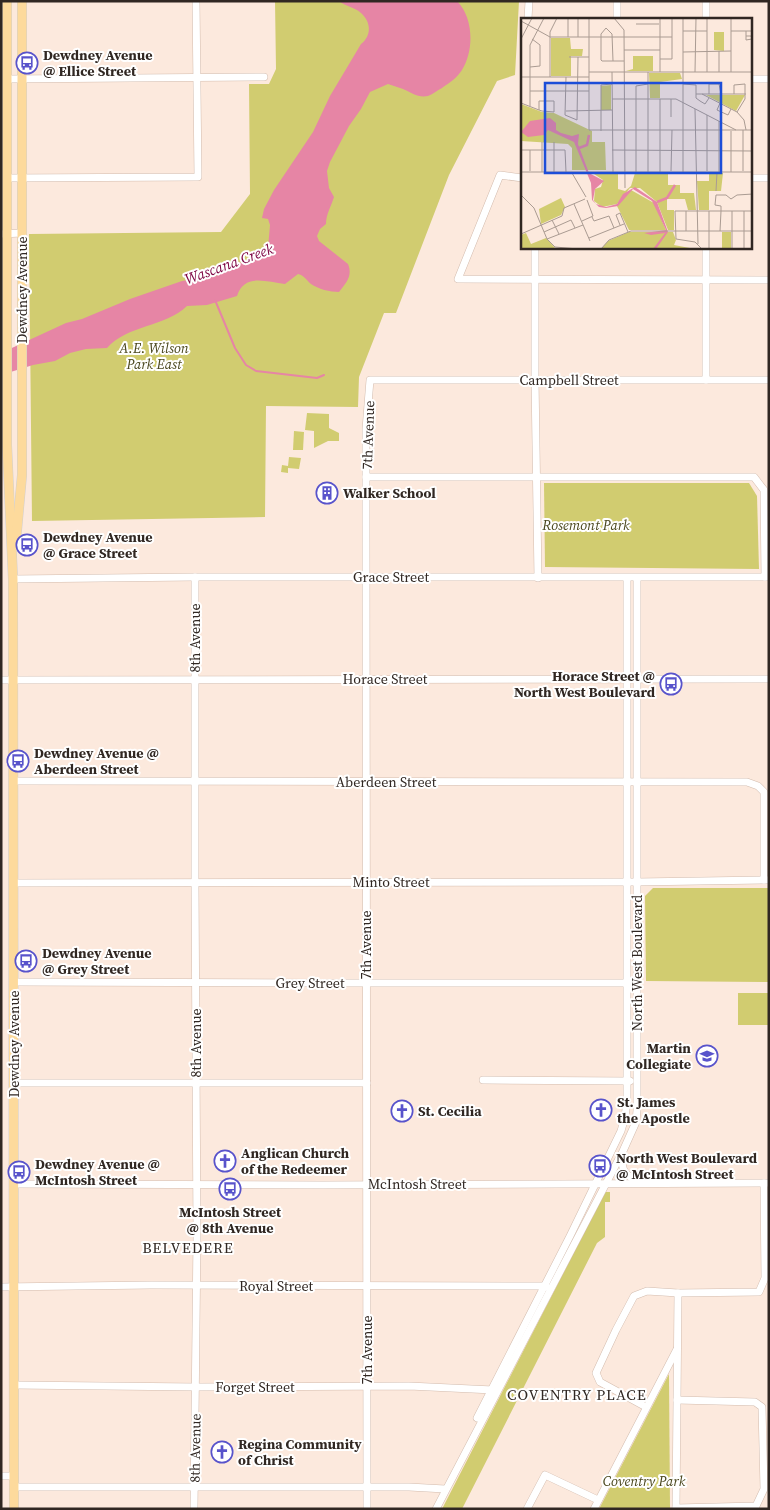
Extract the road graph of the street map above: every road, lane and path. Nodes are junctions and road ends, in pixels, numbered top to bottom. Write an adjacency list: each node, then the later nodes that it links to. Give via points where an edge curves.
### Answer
1 (7, 1): 12 (main road, Dewdney Avenue)
2 (22, 1): 13 (main road, Dewdney Avenue)
3 (196, 1): 11 (street)
4 (529, 1): 7 (street)
5 (617, 1): 8 (street)
6 (706, 1): 9 (street)
7 (528, 18)
8 (617, 18)
9 (706, 18)
10 (264, 77): 11 (street)
11 (197, 78): 13 (street); 17 (street, via 198,177)
12 (8, 79): 13 (street); 16 (main road, Dewdney Avenue)
13 (22, 79): 17 (main road, Dewdney Avenue)
14 (752, 79): 15 (street)
15 (769, 79)
16 (7, 178): 17 (street); 22 (main road, Dewdney Avenue)
17 (22, 178): 21 (main road, Dewdney Avenue)
18 (521, 178): 25 (street, via 500,175 458,279)
19 (752, 178): 20 (street)
20 (769, 178)
21 (22, 233): 22 (street); 40 (main road, Dewdney Avenue, via 22,475)
22 (4, 234): 40 (main road, Dewdney Avenue, via 7,445)
23 (535, 249): 25 (street)
24 (706, 249): 26 (street)
25 (535, 279): 26 (street); 28 (street)
26 (706, 279): 27 (street); 30 (street)
27 (769, 280)
28 (535, 379): 29 (street, Campbell Street); 30 (street, Campbell Street); 32 (street)
29 (370, 380): 33 (street, 7th Avenue)
30 (706, 380): 31 (street, Campbell Street)
31 (769, 380)
32 (537, 476): 33 (street); 36 (street, via 754,477 764,490); 37 (street)
33 (366, 477): 35 (street, 7th Avenue)
34 (195, 577): 35 (street, Grace Street); 40 (street, Grace Street); 47 (street, 8th Avenue)
35 (366, 577): 37 (street, Grace Street); 43 (street, 7th Avenue)
36 (767, 577): 39 (street, Grace Street)
37 (538, 578): 38 (street, Grace Street)
38 (627, 578): 39 (street, Grace Street); 41 (street, North West Boulevard)
39 (637, 578): 42 (street, North West Boulevard)
40 (13, 579): 46 (main road, Dewdney Avenue)
41 (627, 678): 42 (street, Horace Street); 43 (street, Horace Street); 51 (street, North West Boulevard)
42 (637, 678): 44 (street, Horace Street); 52 (street, North West Boulevard)
43 (366, 679): 47 (street, Horace Street); 50 (street, 7th Avenue)
44 (769, 679)
45 (1, 680): 46 (street, Horace Street)
46 (14, 680): 47 (street, Horace Street); 48 (main road, Dewdney Avenue)
47 (195, 680): 49 (street, 8th Avenue)
48 (14, 781): 49 (street, Aberdeen Street); 57 (main road, Dewdney Avenue)
49 (196, 782): 50 (street, Aberdeen Street); 58 (street, 8th Avenue)
50 (366, 782): 51 (street, Aberdeen Street); 54 (street, 7th Avenue)
51 (627, 782): 52 (street, Aberdeen Street); 55 (street, North West Boulevard)
52 (637, 782): 53 (street, Aberdeen Street, via 747,782 758,786 764,792); 56 (street, North West Boulevard)
53 (767, 880): 56 (street, Minto Street)
54 (366, 882): 55 (street, Minto Street); 58 (street, Minto Street); 61 (street, 7th Avenue)
55 (627, 882): 56 (street, Minto Street); 62 (street, North West Boulevard)
56 (637, 882): 63 (street, North West Boulevard)
57 (14, 883): 58 (street, Minto Street); 59 (main road, Dewdney Avenue)
58 (195, 883): 60 (street, 8th Avenue)
59 (14, 982): 60 (street, Grey Street); 67 (main road, Dewdney Avenue)
60 (196, 983): 61 (street, Grey Street); 68 (street, 8th Avenue)
61 (366, 983): 62 (street, Grey Street); 69 (street, 7th Avenue)
62 (627, 983): 63 (street, Grey Street); 65 (street, North West Boulevard)
63 (637, 983): 66 (street, North West Boulevard)
64 (483, 1080): 65 (street)
65 (627, 1081): 66 (street); 71 (street, North West Boulevard, via 621,1131)
66 (637, 1082): 70 (street, North West Boulevard, via 636,1122)
67 (14, 1083): 68 (street); 74 (main road, Dewdney Avenue)
68 (196, 1083): 69 (street); 75 (street, 8th Avenue)
69 (367, 1083): 76 (street, 7th Avenue)
70 (623, 1151): 72 (street, North West Boulevard); 77 (street, via 622,1165 628,1176)
71 (596, 1183): 72 (street, McIntosh Street); 76 (street, McIntosh Street); 82 (street, North West Boulevard)
72 (605, 1183): 77 (street, McIntosh Street); 82 (street, North West Boulevard)
73 (766, 1183): 77 (street, McIntosh Street); 83 (street, via 764,1278 759,1292)
74 (14, 1184): 75 (street, McIntosh Street); 81 (main road, Dewdney Avenue)
75 (196, 1184): 76 (street, McIntosh Street); 78 (street, 8th Avenue)
76 (367, 1184): 79 (street, 7th Avenue)
77 (641, 1184)
78 (196, 1285): 79 (street, Royal Street); 81 (street, Royal Street); 86 (street, 8th Avenue)
79 (367, 1286): 82 (street, Royal Street); 87 (street, 7th Avenue)
80 (1, 1287): 81 (street, Royal Street)
81 (14, 1287): 85 (main road, Dewdney Avenue)
82 (547, 1287): 88 (street, North West Boulevard)
83 (678, 1292): 84 (street); 90 (street, via 647,1290 634,1296 596,1373 600,1382)
84 (677, 1348): 89 (street); 90 (street)
85 (14, 1385): 86 (street, Forget Street); 92 (main road, Dewdney Avenue)
86 (196, 1387): 87 (street, Forget Street); 94 (street, 8th Avenue)
87 (368, 1387): 88 (street, Forget Street); 95 (street, 7th Avenue)
88 (494, 1390): 96 (street, North West Boulevard)
89 (677, 1400): 98 (street); 98 (street, via 755,1402 762,1407 764,1489 756,1506)
90 (646, 1407): 97 (street)
91 (1, 1476): 92 (street)
92 (14, 1476): 93 (main road, Dewdney Avenue)
93 (14, 1487): 94 (street); 99 (main road, Dewdney Avenue)
94 (194, 1488): 95 (street); 100 (street, 8th Avenue)
95 (367, 1488): 96 (street); 101 (street, 7th Avenue)
96 (443, 1489): 102 (street, North West Boulevard); 103 (street, North West Boulevard)
97 (598, 1500): 104 (street, via 545,1475); 105 (street)
98 (676, 1508)
99 (14, 1509)
100 (194, 1509)
101 (368, 1509)
102 (430, 1509)
103 (436, 1509)
104 (527, 1509)
105 (594, 1509)

